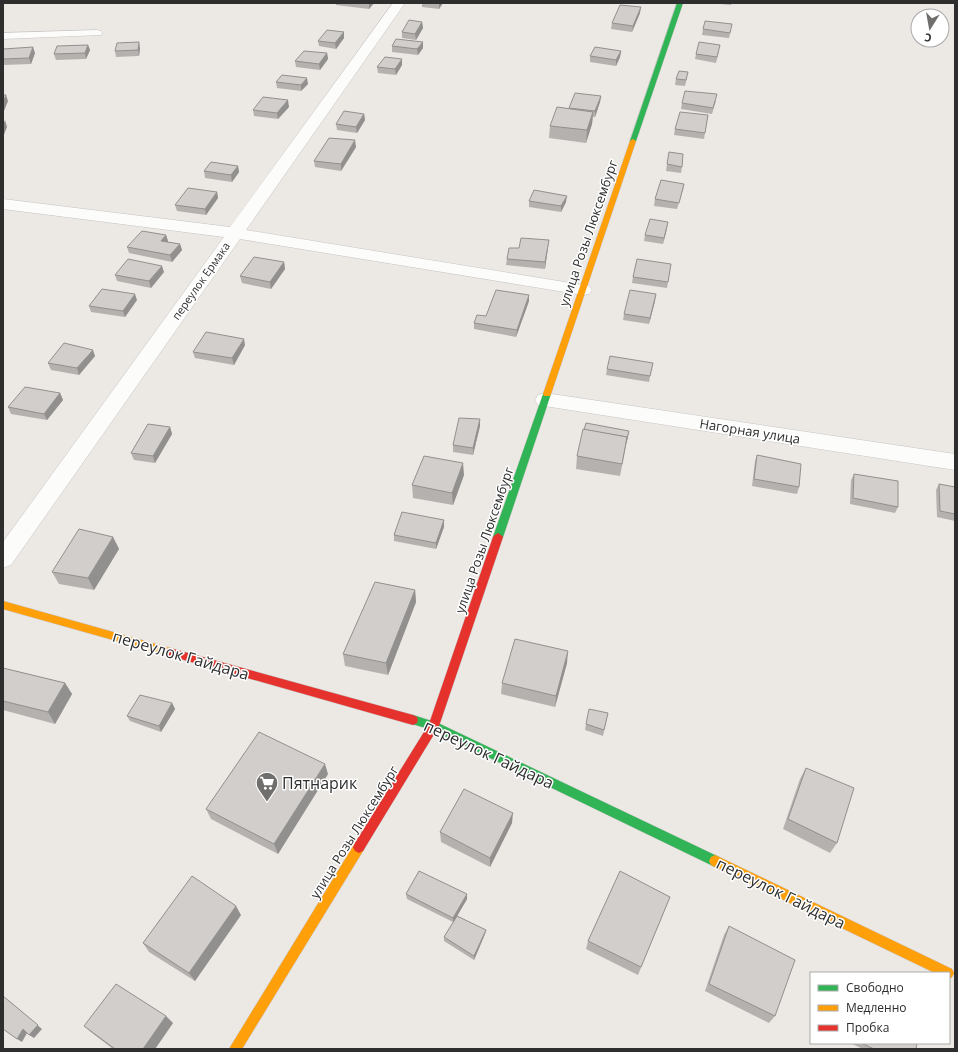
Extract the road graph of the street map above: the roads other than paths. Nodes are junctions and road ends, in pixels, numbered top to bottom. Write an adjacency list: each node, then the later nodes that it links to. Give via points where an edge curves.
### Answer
1 (399, 3): 6 (street, переулок Ермака)
2 (680, 3): 7 (street, улица Розы Люксембург)
3 (97, 33): 4 (lane)
4 (3, 36)
5 (3, 204): 6 (street)
6 (235, 233): 7 (street); 10 (street, переулок Ермака)
7 (583, 290): 8 (street, улица Розы Люксембург)
8 (545, 400): 9 (street, Нагорная улица); 12 (street, улица Розы Люксембург)
9 (955, 462)
10 (3, 559)
11 (3, 605): 12 (street, переулок Гайдара)
12 (434, 726): 13 (street, переулок Гайдара); 14 (street, улица Розы Люксембург)
13 (947, 972)
14 (235, 1049)

